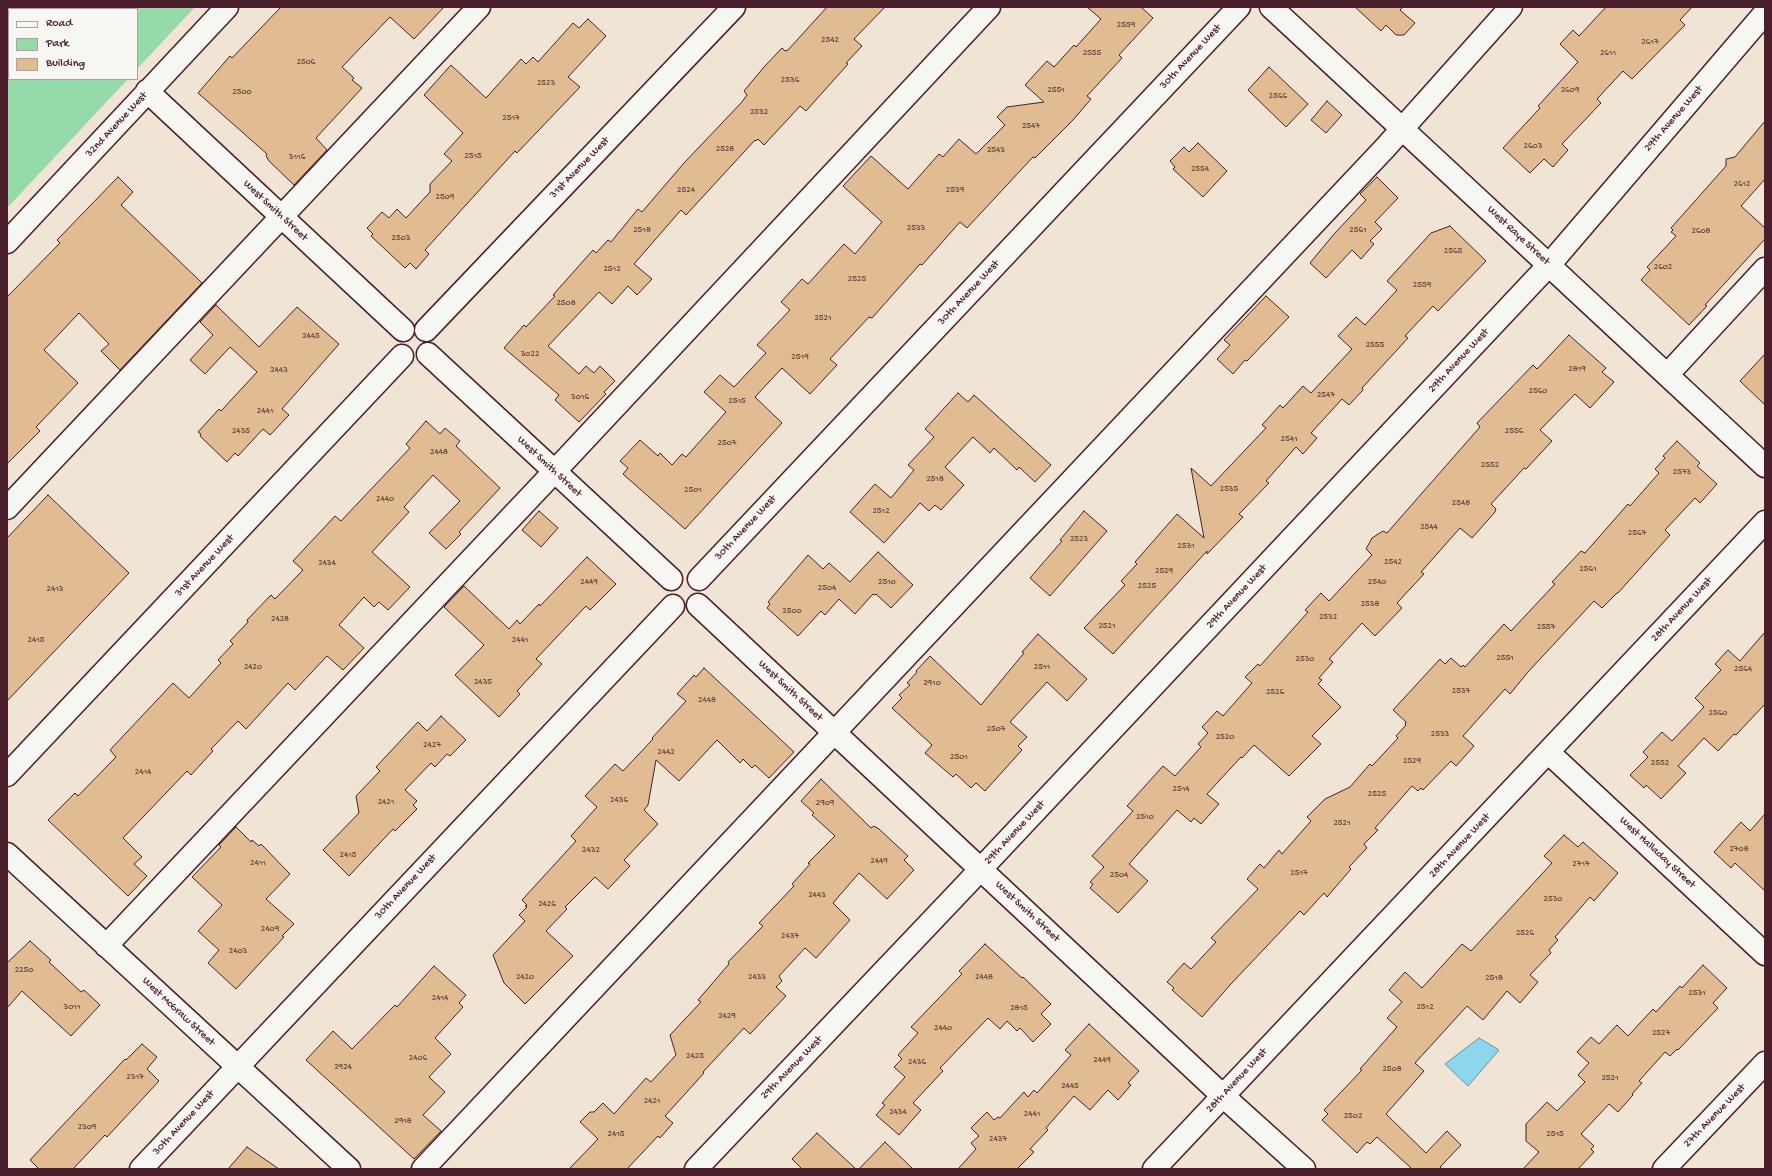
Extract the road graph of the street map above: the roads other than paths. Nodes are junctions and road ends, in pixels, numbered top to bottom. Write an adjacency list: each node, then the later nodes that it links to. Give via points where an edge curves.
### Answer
1 (226, 7): 9 (street, 32nd Avenue West)
2 (479, 7): 11 (street)
3 (734, 7): 16 (street, 31st Avenue West)
4 (989, 7): 21 (street)
5 (1239, 7): 25 (street, 30th Avenue West)
6 (1271, 7): 10 (street, West Raye Street)
7 (1512, 7): 10 (street)
8 (1765, 14): 13 (street, 29th Avenue West)
9 (147, 91): 11 (street, West Smith Street); 12 (street, 32nd Avenue West)
10 (1402, 129): 13 (street, West Raye Street); 28 (street)
11 (281, 216): 15 (street, West Smith Street); 22 (street)
12 (7, 242)
13 (1549, 265): 19 (street, West Raye Street); 32 (street, 29th Avenue West)
14 (1765, 269): 19 (street)
15 (403, 330): 16 (street, via 412,325); 18 (street, via 397,342)
16 (426, 330): 17 (street, via 432,339)
17 (428, 354): 18 (street, via 416,360); 21 (street, West Smith Street)
18 (402, 356): 30 (street, 31st Avenue West)
19 (1666, 374): 20 (street, West Raye Street)
20 (1765, 466)
21 (554, 472): 24 (street, West Smith Street); 33 (street)
22 (7, 508)
23 (1765, 522): 29 (street, 28th Avenue West)
24 (671, 579): 25 (street, via 684,573); 27 (street, via 667,596)
25 (699, 579): 26 (street, via 704,592)
26 (698, 605): 27 (street, via 694,609 683,611); 28 (street, West Smith Street)
27 (673, 606): 36 (street, 30th Avenue West)
28 (834, 732): 32 (street, West Smith Street); 40 (street)
29 (1548, 752): 34 (street, West Halladay Street); 37 (street, 28th Avenue West)
30 (7, 775)
31 (7, 854): 33 (street, West McGraw Street)
32 (981, 869): 37 (street, West Smith Street); 41 (street, 29th Avenue West)
33 (106, 946): 36 (street, West McGraw Street)
34 (1765, 954)
35 (1765, 1063): 44 (street, 27th Avenue West)
36 (237, 1066): 38 (street, 30th Avenue West); 39 (street, West McGraw Street)
37 (1223, 1096): 42 (street, 28th Avenue West); 43 (street, West Smith Street)
38 (141, 1169)
39 (349, 1169)
40 (422, 1169)
41 (696, 1169)
42 (1154, 1169)
43 (1304, 1169)
44 (1664, 1169)

